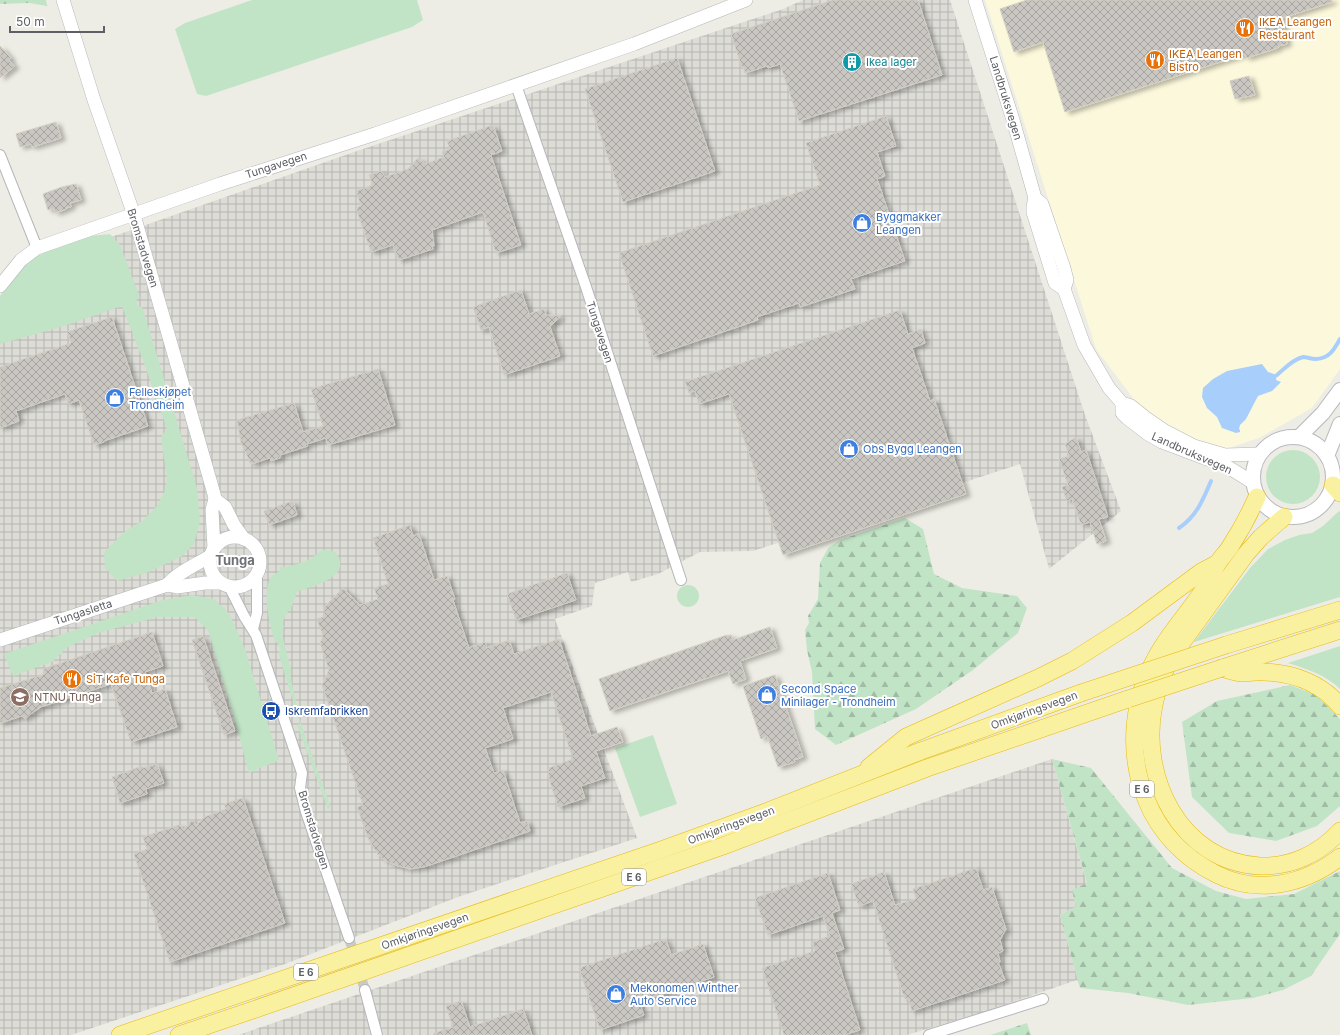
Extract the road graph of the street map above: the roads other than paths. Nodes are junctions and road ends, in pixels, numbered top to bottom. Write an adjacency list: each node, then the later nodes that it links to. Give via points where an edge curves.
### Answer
1 (63, 0): 6 (street, Bromstadvegen, via 94,100)
2 (746, 0): 4 (street, Tungavegen, via 634,44)
3 (975, 0): 10 (street, Landbruksvegen, via 1035,198 1042,204 1064,268 1067,280 1064,289 1084,345 1109,388)
4 (516, 84): 6 (street, Tungavegen, via 382,132); 23 (street, Tungavegen, via 588,294)
5 (0, 155): 7 (street)
6 (134, 214): 7 (street, Tungavegen); 17 (street, Bromstadvegen)
7 (37, 248): 8 (street, Tungavegen, via 21,260)
8 (0, 286)
9 (1340, 390): 12 (main road, via 1324,413)
10 (1122, 403): 13 (street, Landbruksvegen, via 1194,446 1225,455); 15 (street, Landbruksvegen, via 1122,413 1148,434 1162,442 1228,467)
11 (1340, 424): 14 (main road)
12 (1299, 437): 13 (main road, via 1272,442); 14 (main road, via 1310,440)
13 (1259, 454): 15 (main road, via 1252,472)
14 (1327, 456): 16 (main road)
15 (1255, 489): 18 (main road, via 1264,506); 21 (highway, E 6, via 1244,526)
16 (1336, 489): 18 (main road, via 1320,507 1309,514 1297,518)
17 (216, 499): 19 (street, Bromstadvegen, via 225,507); 20 (street, Bromstadvegen, via 212,510)
18 (1284, 517): 33 (highway, E 6, via 1246,554 1170,659 1153,706 1153,759 1157,777 1172,814 1199,843 1232,861 1251,865 1285,864 1318,850)
19 (244, 539): 20 (street, via 226,538 219,542); 22 (street, via 258,551 260,567)
20 (212, 552): 24 (street, via 212,571 216,578); 25 (street, Tungasletta, via 174,577)
21 (1218, 563): 32 (highway, E 6, via 1201,572 1132,623 1072,661 906,737); 34 (highway, E 6, via 1208,582 1161,649 1148,673 1140,696 1135,718 1134,743 1136,766 1149,808 1159,826 1188,857 1225,879 1267,886 1289,883 1309,877)
22 (256, 574): 24 (street, via 244,585 236,587); 27 (street, via 257,613)
23 (681, 580)
24 (225, 584): 25 (street, Tungasletta, via 205,583 177,587); 27 (street, Bromstadvegen)
25 (167, 585): 29 (street, Tungasletta)
26 (1340, 610): 32 (highway, Omkjøringsvegen / E 6, bridge, via 1081,693 921,751)
27 (253, 629): 35 (street, Bromstadvegen, via 302,773 300,788 306,812)
28 (1340, 630): 30 (highway, Omkjøringsvegen / E 6)
29 (0, 640)
30 (1222, 668): 31 (highway, via 1241,673 1263,672 1302,678 1320,688); 39 (highway, Omkjøringsvegen / E 6, bridge, via 927,768 716,848)
31 (1340, 706)
32 (856, 778): 38 (highway, Omkjøringsvegen / E 6, via 661,850)
33 (1340, 831)
34 (1340, 857)
35 (349, 938)
36 (365, 990): 40 (street)
37 (1043, 999): 41 (street)
38 (120, 1035)
39 (179, 1035)
40 (377, 1035)
41 (929, 1035)

